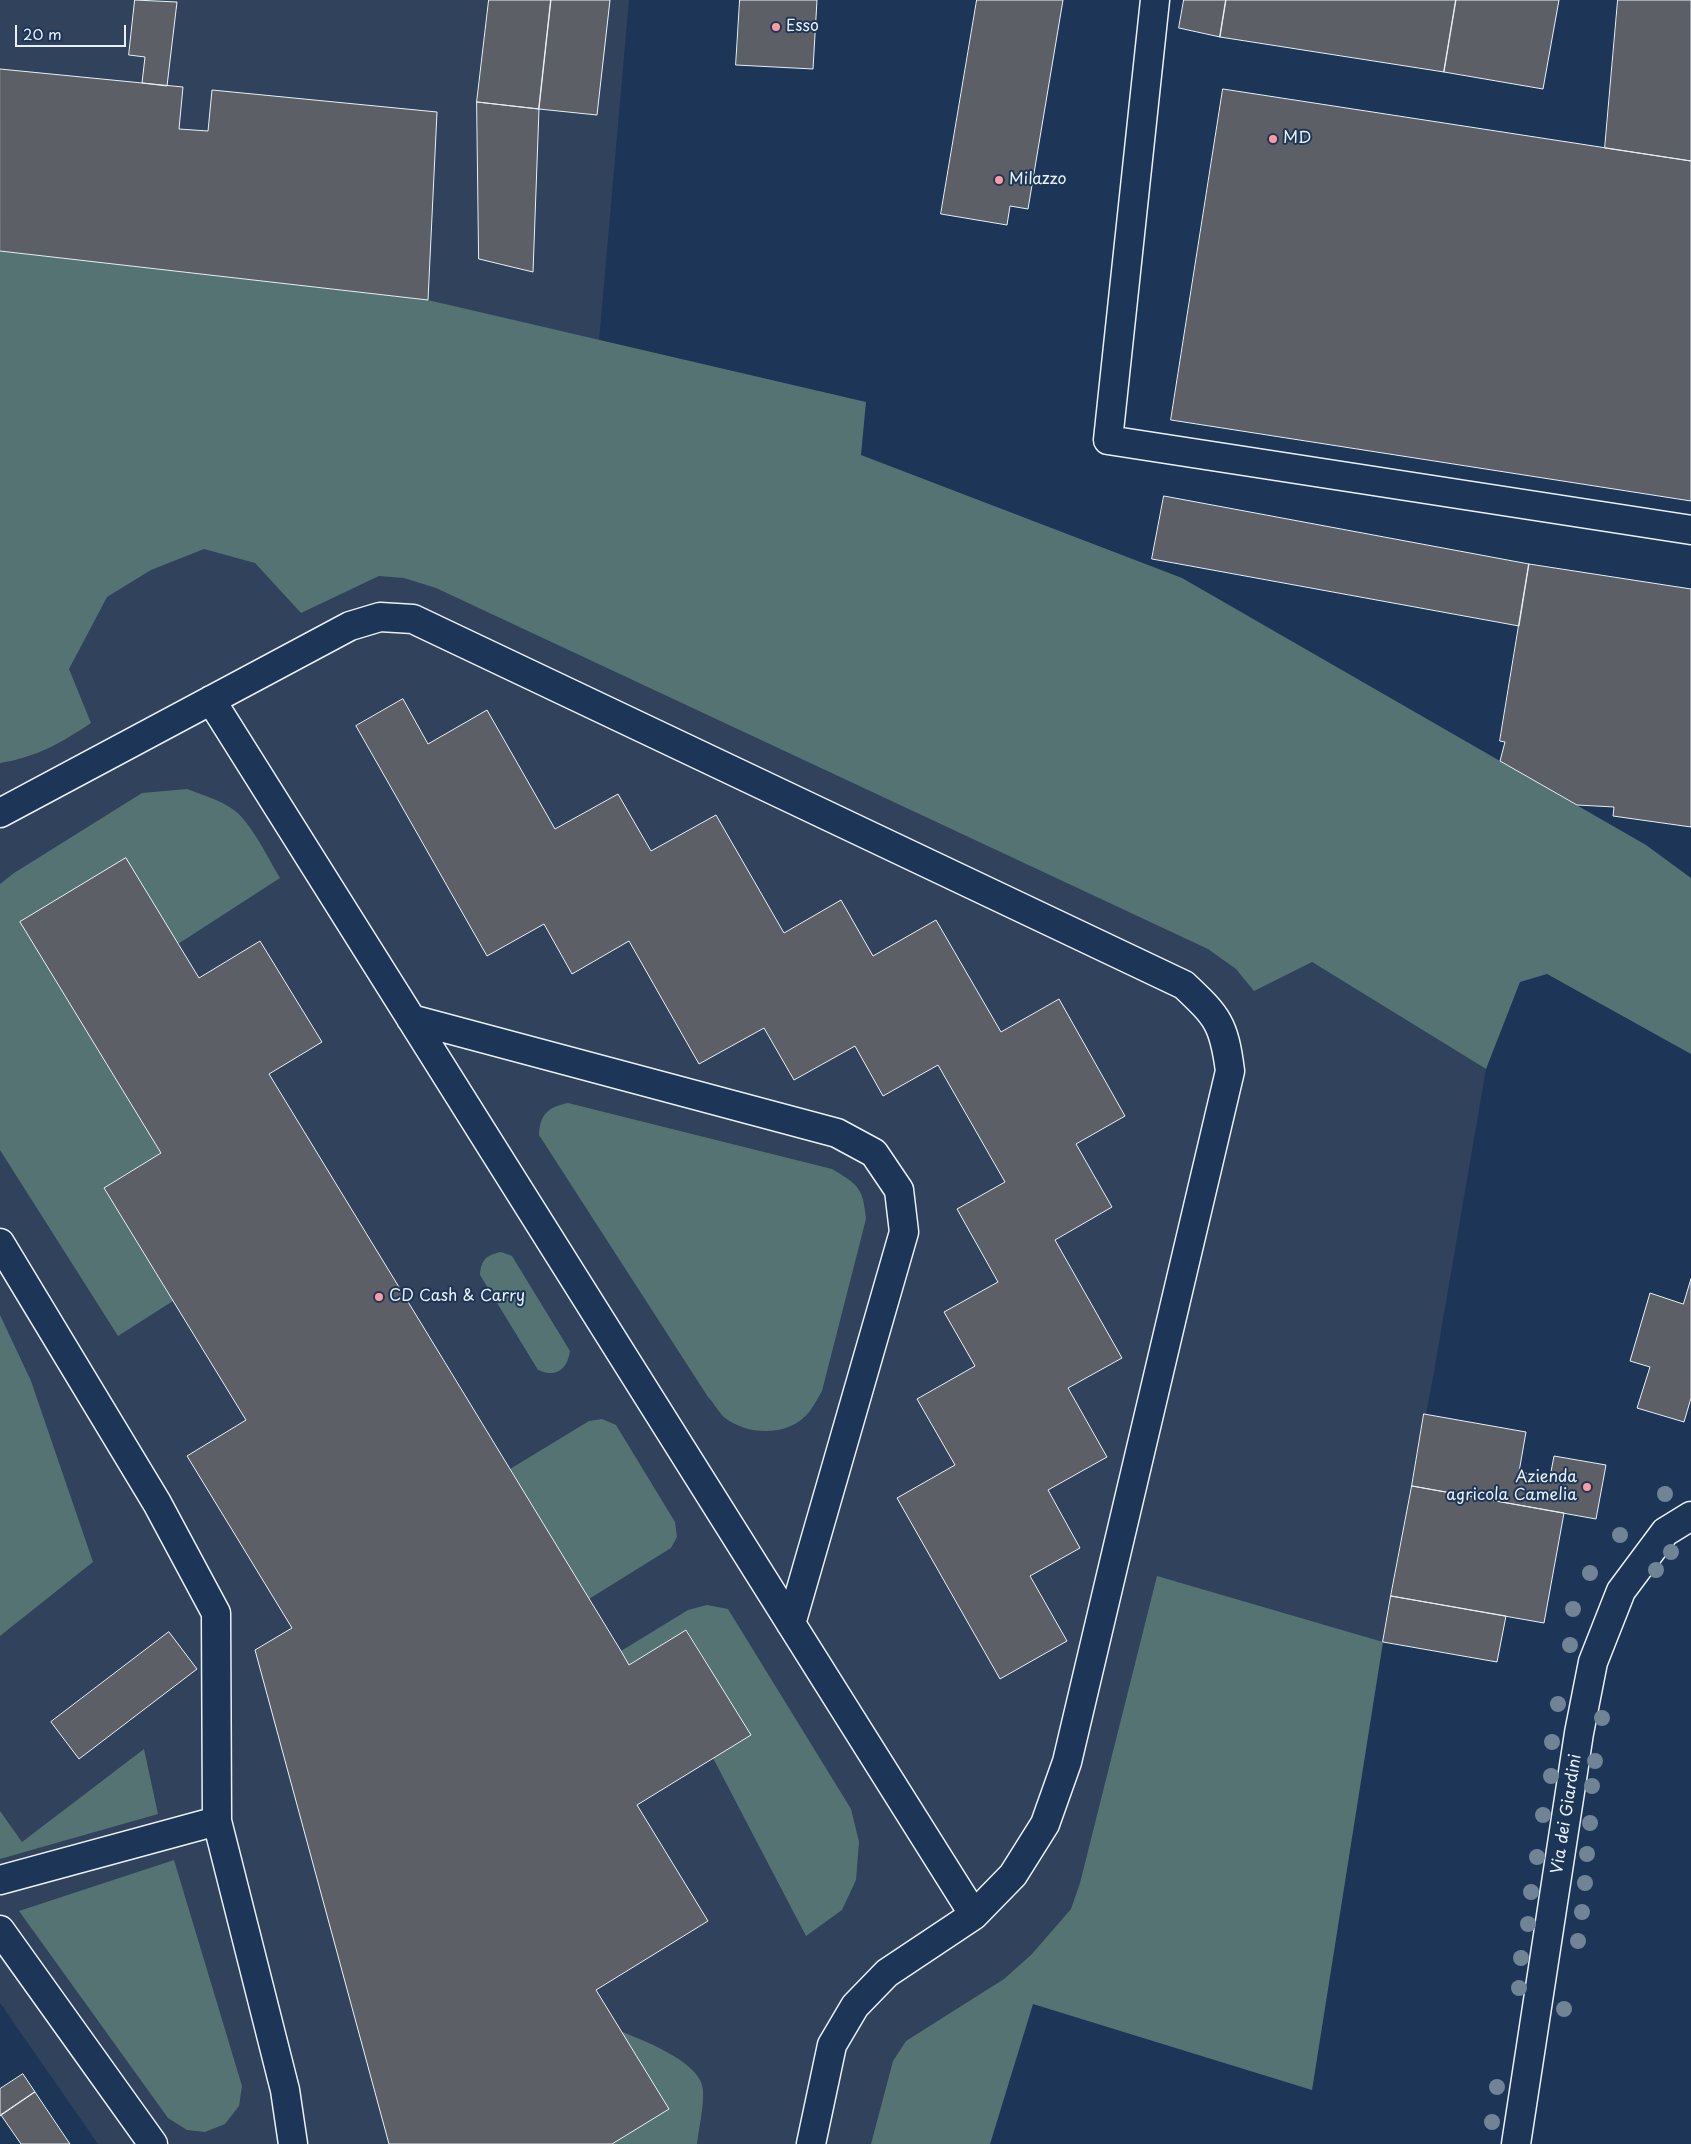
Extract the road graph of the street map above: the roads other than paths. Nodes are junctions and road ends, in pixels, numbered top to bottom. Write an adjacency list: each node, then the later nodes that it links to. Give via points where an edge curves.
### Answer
1 (1155, 0): 2 (street, via 1108,440)
2 (1691, 530)
3 (211, 700): 4 (street); 5 (street); 11 (street, via 350,626 380,617 413,619 1184,985 1212,1011 1226,1039 1230,1071 1067,1762 1044,1824 1012,1875)
4 (0, 813)
5 (411, 1019): 8 (street); 8 (street, via 837,1133 874,1153 899,1190 904,1232)
6 (0, 1243): 9 (street, via 157,1503 216,1613)
7 (1691, 1516): 16 (street, Via dei Giardini, via 1665,1532 1622,1591 1593,1662 1579,1733)
8 (791, 1624): 11 (street)
9 (217, 1821): 10 (street); 14 (street, via 285,2090)
10 (0, 1880)
11 (974, 1915): 15 (street, via 887,1973 855,2006 832,2045)
12 (0, 1930): 13 (street)
13 (153, 2144)
14 (293, 2144)
15 (811, 2144)
16 (1516, 2144)

